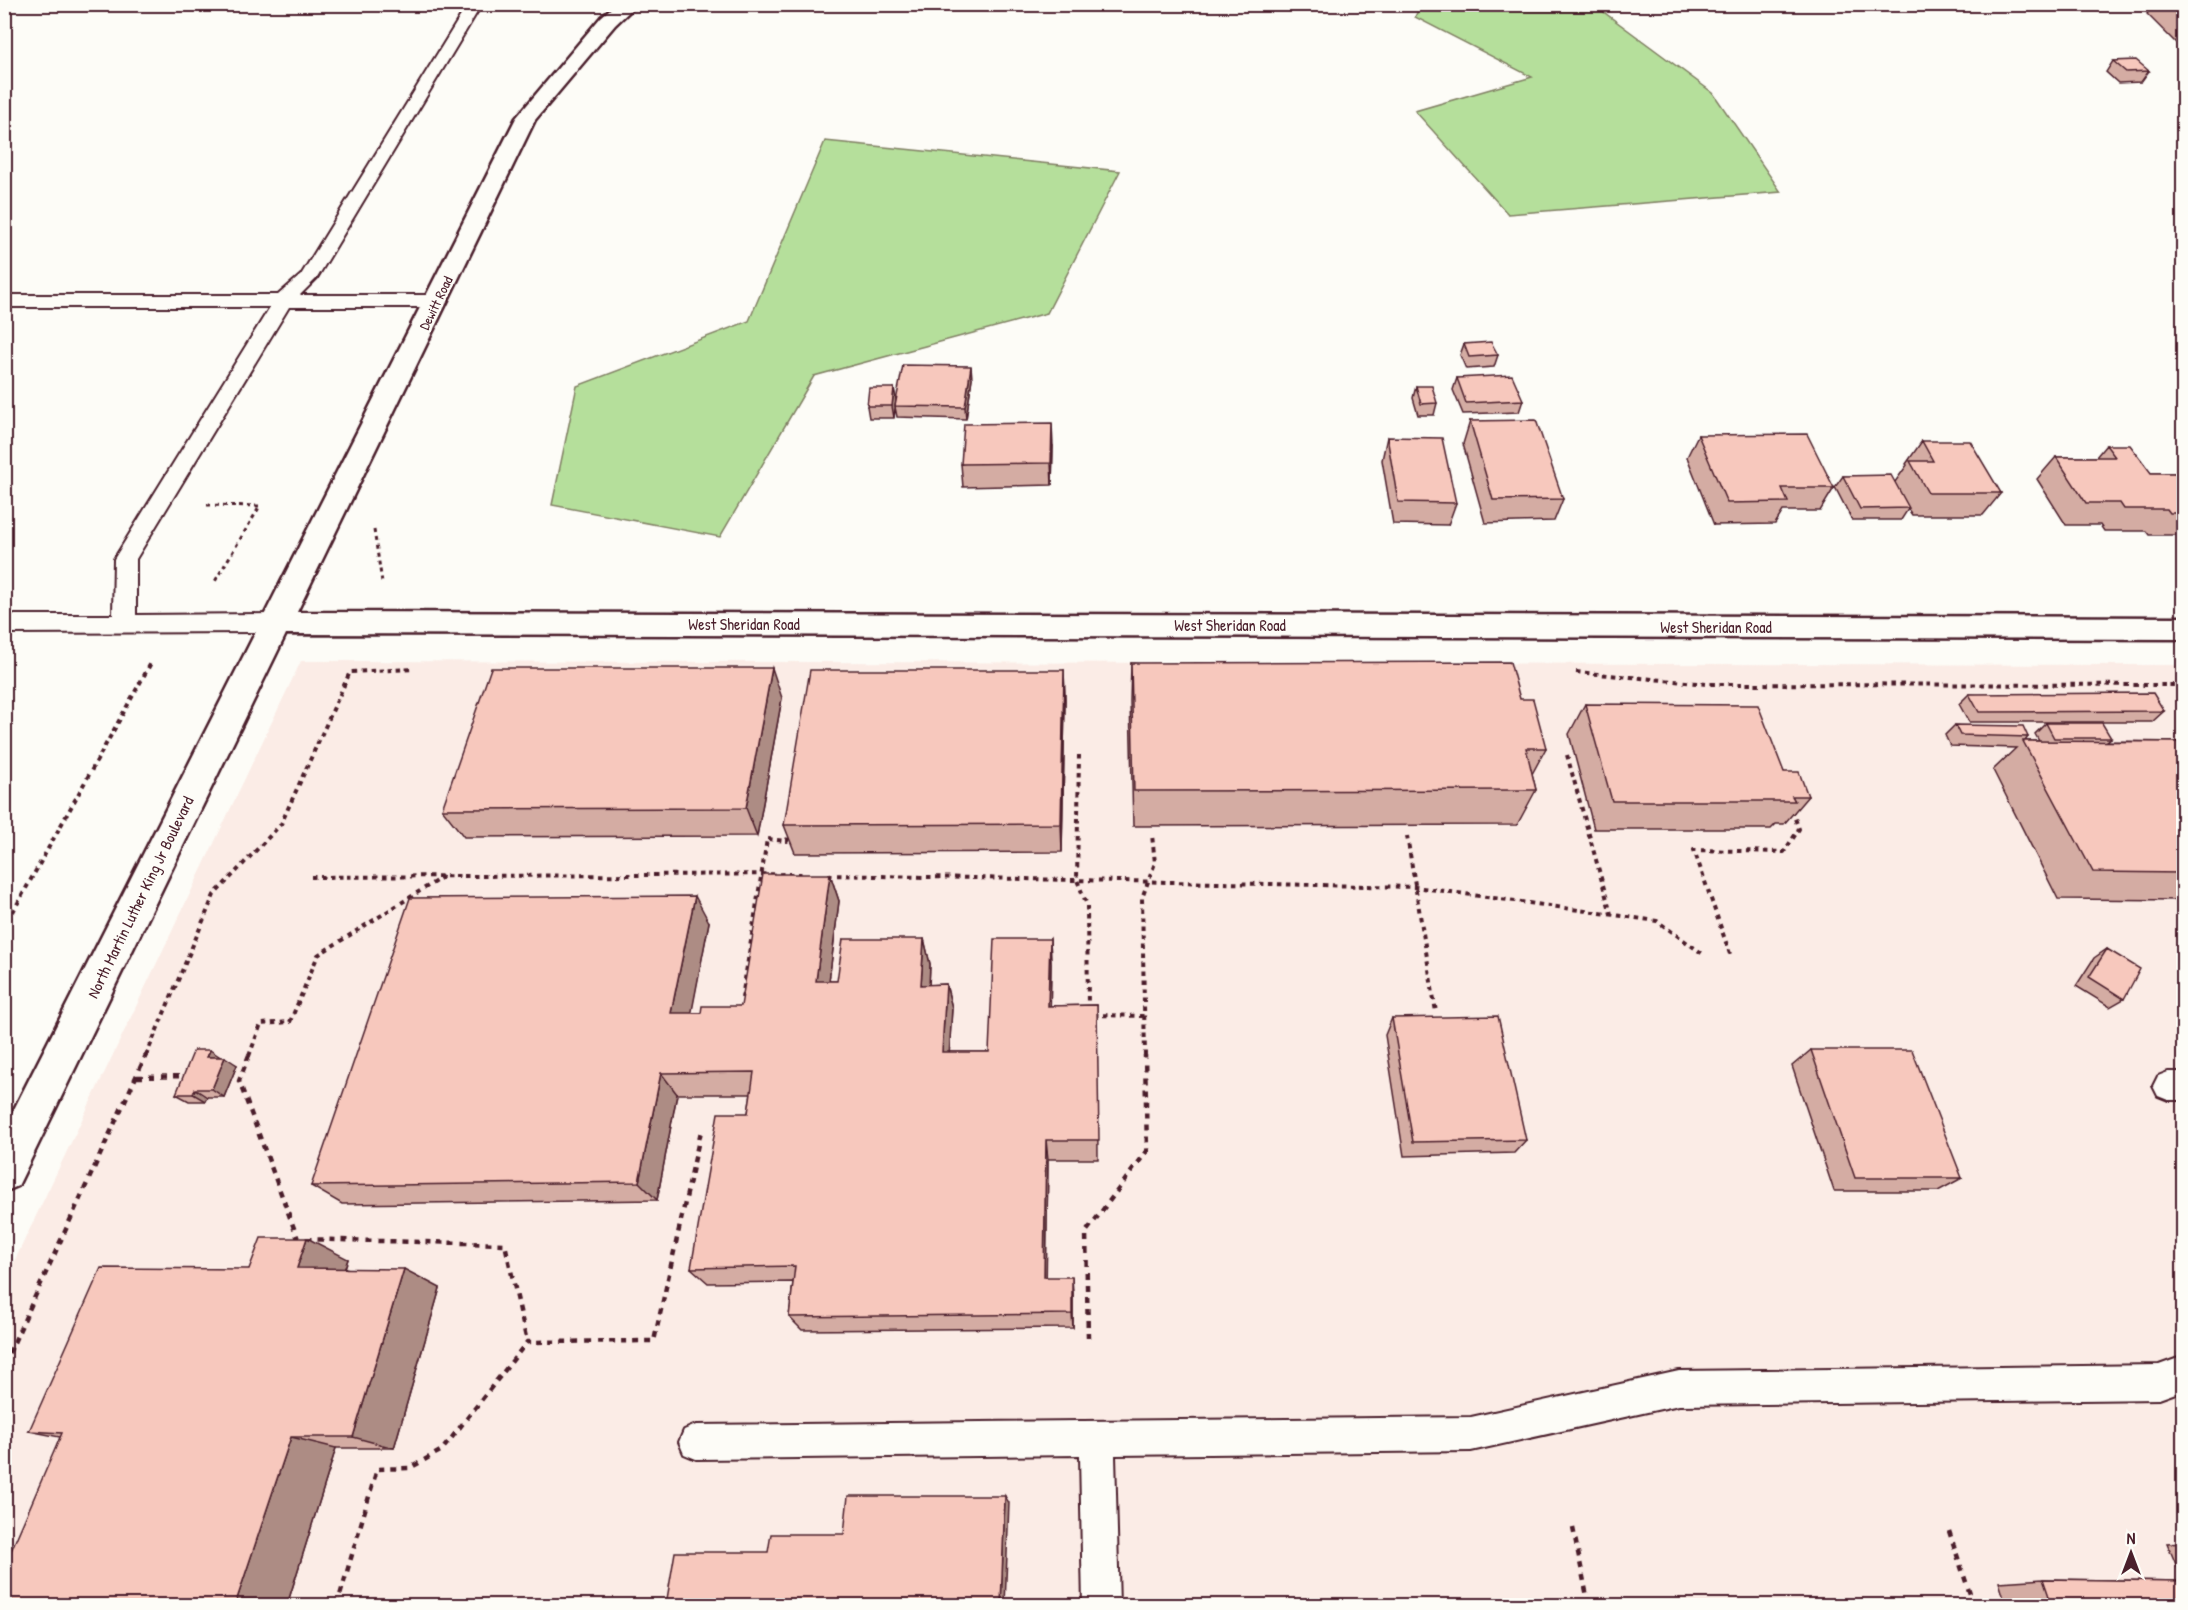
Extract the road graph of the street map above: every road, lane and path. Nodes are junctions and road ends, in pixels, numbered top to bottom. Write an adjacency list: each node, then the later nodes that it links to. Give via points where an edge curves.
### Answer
1 (475, 4): 4 (lane, via 308,278)
2 (628, 4): 5 (street, Dewitt Road, via 608,21 526,118)
3 (4, 301): 4 (lane)
4 (283, 301): 5 (lane); 6 (lane)
5 (437, 301): 11 (street, Dewitt Road)
6 (159, 504): 9 (path, via 260,506); 10 (lane, via 125,559)
7 (374, 529): 8 (path)
8 (383, 586)
9 (210, 589)
10 (124, 623): 11 (lane); 12 (lane)
11 (276, 623): 13 (street, West Sheridan Road); 42 (street, North Martin Luther King Jr Boulevard)
12 (4, 624)
13 (2184, 628)
14 (152, 661): 33 (path)
15 (420, 669): 40 (path, via 350,672 281,824 214,895)
16 (1569, 671): 17 (path, via 1707,684)
17 (2184, 685)
18 (1079, 755): 29 (path)
19 (1567, 755): 32 (path)
20 (1791, 807): 35 (path, via 1799,829 1785,852 1694,850)
21 (789, 830): 24 (path, via 787,841 767,839)
22 (1152, 835): 30 (path, via 1155,863)
23 (1407, 836): 31 (path)
24 (762, 873): 25 (path); 26 (path); 36 (path)
25 (808, 874)
26 (447, 875): 28 (path); 44 (path, via 318,955 290,1022 261,1024 239,1080 298,1239 506,1244)
27 (820, 875): 29 (path)
28 (311, 877)
29 (1077, 880): 30 (path); 38 (path, via 1087,905 1089,1015)
30 (1149, 881): 31 (path); 38 (path, via 1142,898)
31 (1416, 887): 32 (path); 37 (path)
32 (1611, 914): 34 (path, via 1657,921)
33 (4, 928)
34 (1704, 954)
35 (1730, 954)
36 (741, 1006)
37 (1436, 1012)
38 (1145, 1016): 43 (path, via 1147,1151 1086,1232)
39 (194, 1076): 40 (path)
40 (137, 1077): 45 (path)
41 (701, 1131): 44 (path, via 654,1341)
42 (4, 1172)
43 (1088, 1338)
44 (527, 1342): 51 (path, via 442,1450 410,1468 377,1469)
45 (4, 1364)
46 (2184, 1373): 47 (lane, via 2159,1382 1680,1388 1471,1434)
47 (1097, 1438): 48 (lane); 52 (lane)
48 (696, 1442)
49 (1573, 1527): 53 (path)
50 (1949, 1531): 54 (path)
51 (337, 1605)
52 (1101, 1605)
53 (1588, 1605)
54 (1974, 1605)

